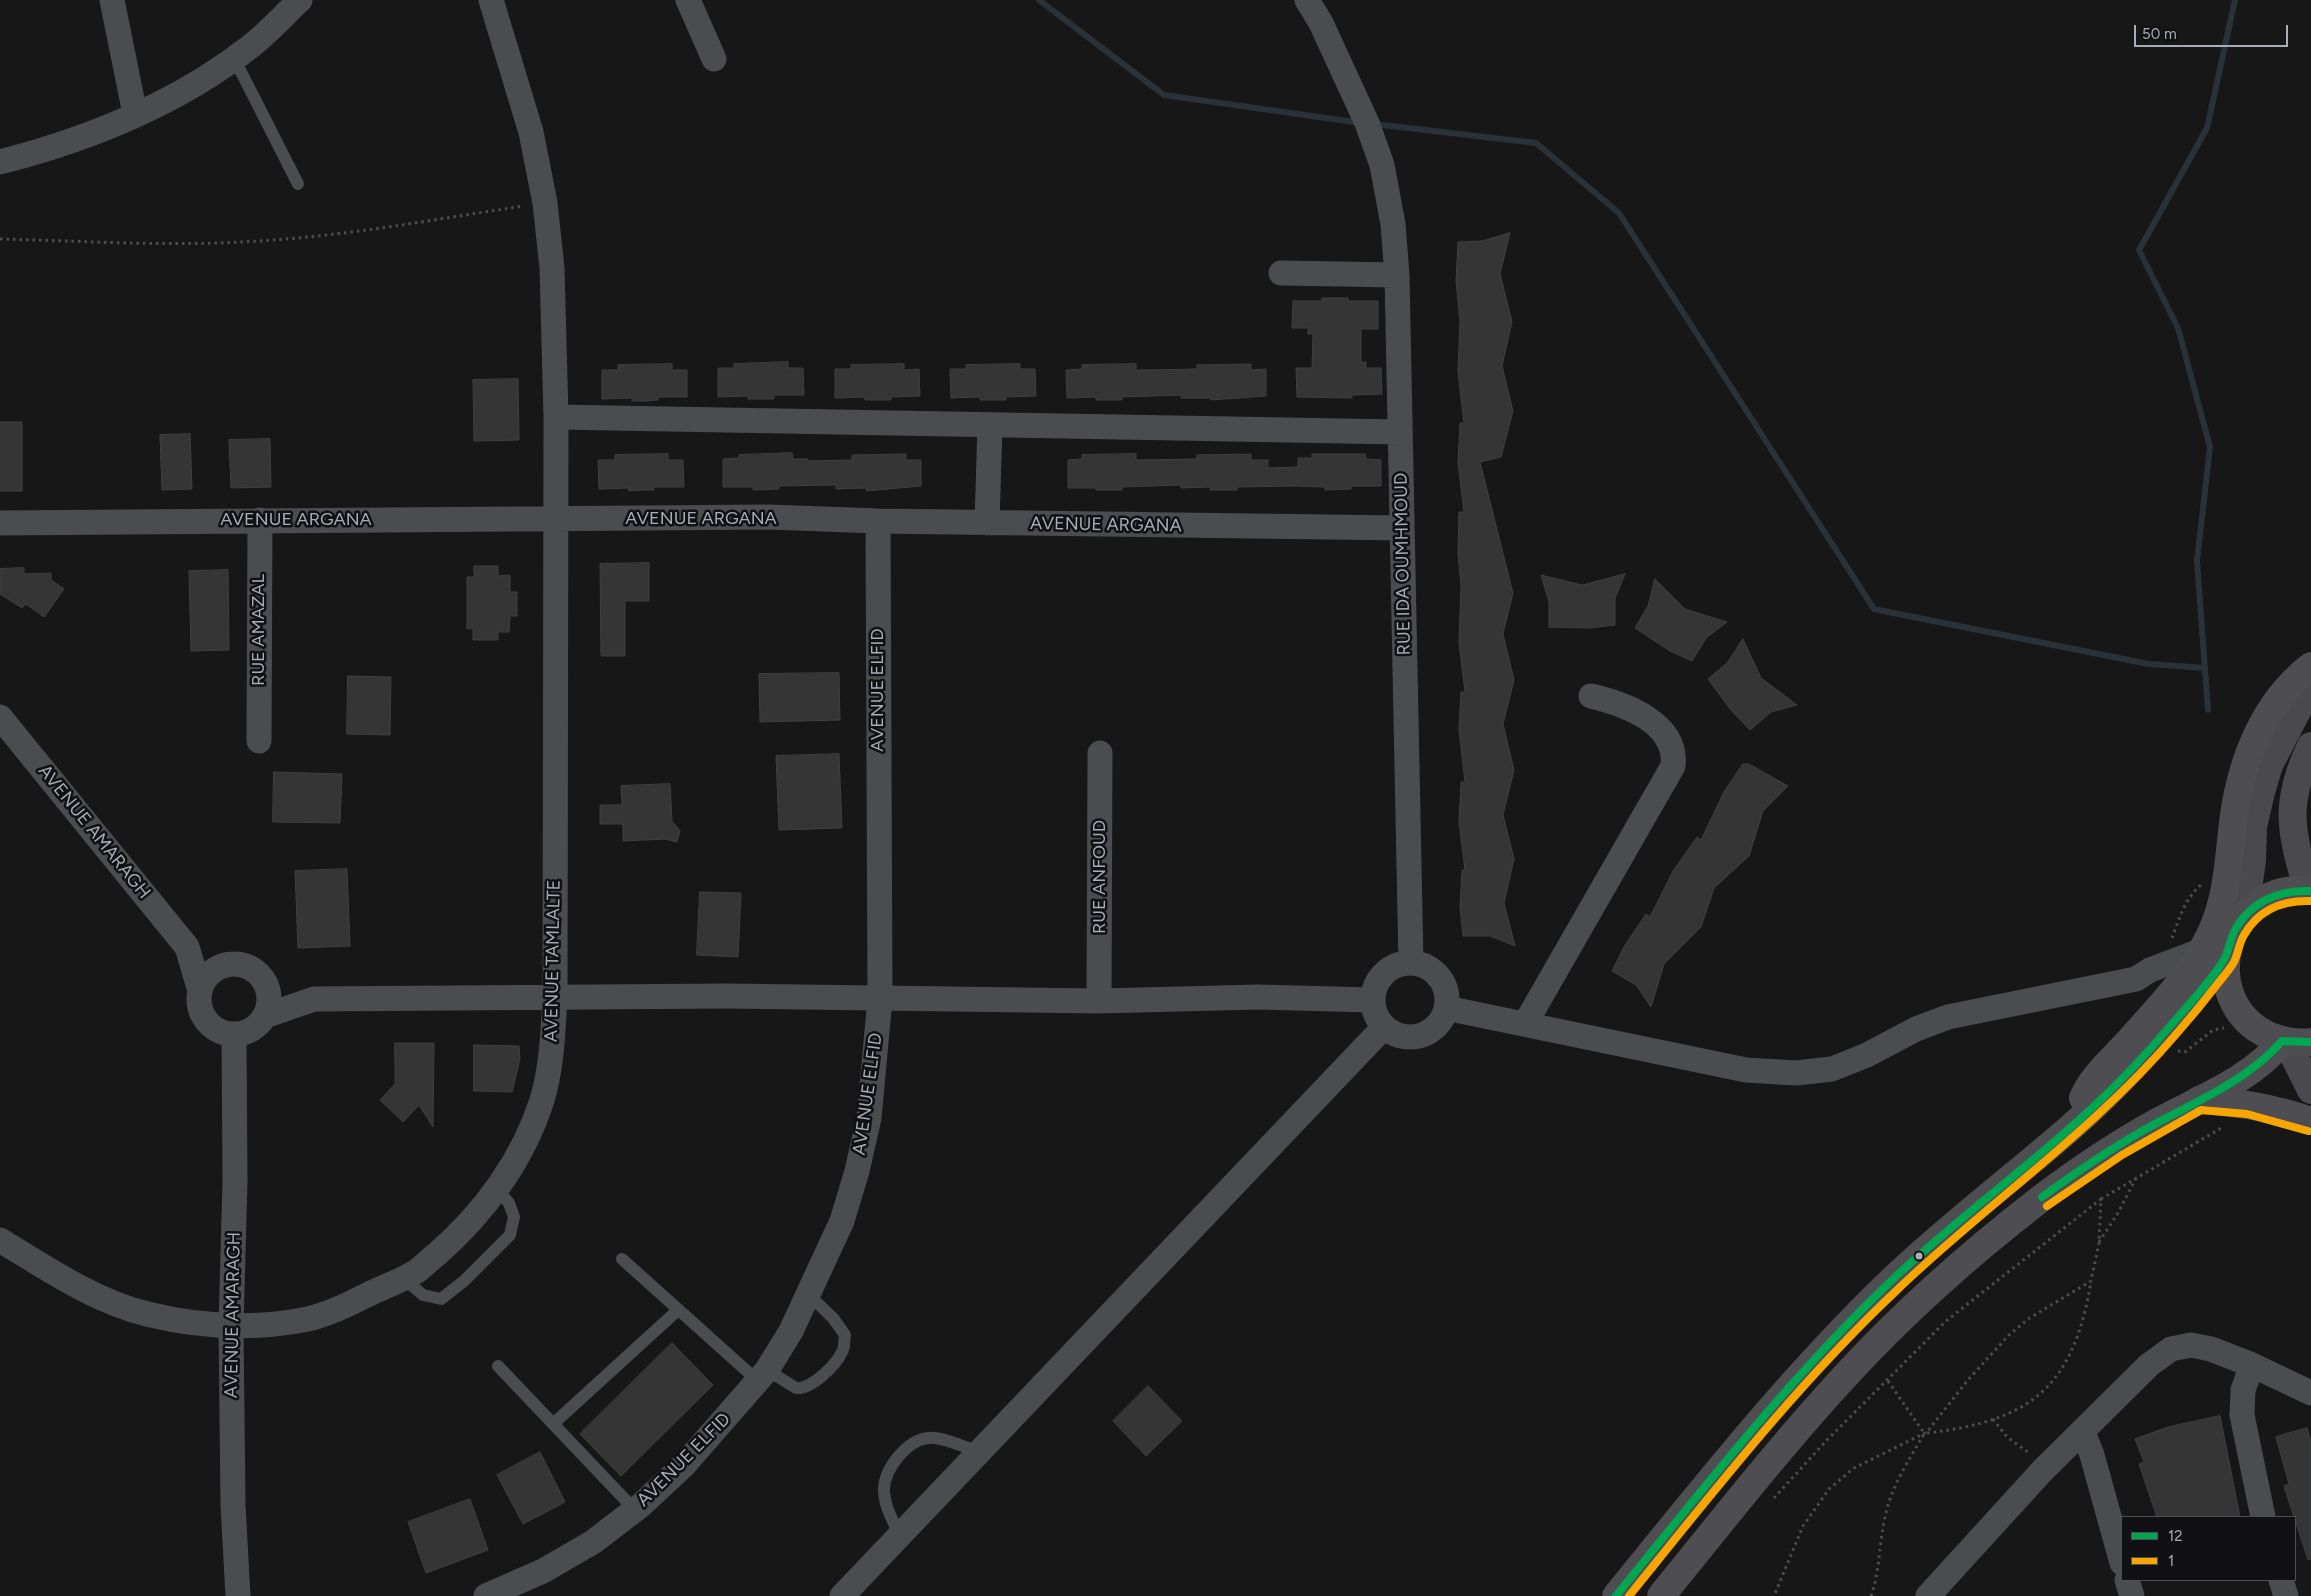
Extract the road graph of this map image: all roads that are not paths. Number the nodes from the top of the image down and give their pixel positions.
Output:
1 (112, 0) edge
2 (300, 0) edge
3 (491, 0) edge
4 (688, 0) edge
5 (1307, 0) edge
6 (234, 58) junction
7 (714, 59) dead end
8 (135, 114) junction
9 (0, 162) edge
10 (298, 184) dead end
11 (1281, 273) dead end
12 (1397, 275) junction
13 (556, 417) junction
14 (990, 425) junction
15 (1400, 432) junction
16 (260, 520) junction
17 (556, 520) junction
18 (878, 521) junction
19 (0, 523) edge
20 (987, 523) junction
21 (1402, 528) junction
22 (2311, 666) edge
23 (2311, 684) edge
24 (1591, 696) dead end
25 (0, 717) edge
26 (259, 741) dead end
27 (2311, 746) edge
28 (1100, 753) dead end
29 (2310, 891) edge
30 (2244, 915) junction
31 (187, 947) junction
32 (2214, 954) junction
33 (1411, 963) junction
34 (228, 964) junction
35 (2136, 979) junction
36 (265, 982) junction
37 (200, 991) junction
38 (556, 997) junction
39 (314, 999) junction
40 (880, 1000) junction
41 (1372, 1000) junction
42 (1100, 1001) junction
43 (2164, 1002) junction
44 (1446, 1008) junction
45 (266, 1016) junction
46 (1525, 1024) junction
47 (1384, 1027) junction
48 (234, 1035) junction
49 (2293, 1041) edge
50 (2311, 1090) edge
51 (2199, 1100) junction
52 (2311, 1121) edge
53 (2071, 1127) junction
54 (496, 1188) junction
55 (0, 1240) edge
56 (622, 1259) dead end
57 (403, 1278) junction
58 (809, 1295) junction
59 (678, 1310) junction
60 (231, 1326) junction
61 (2252, 1365) junction
62 (498, 1366) dead end
63 (762, 1375) junction
64 (2311, 1393) edge
65 (553, 1424) junction
66 (2083, 1432) junction
67 (980, 1452) junction
68 (635, 1510) junction
69 (2263, 1516) edge
70 (900, 1537) junction
71 (2121, 1560) edge
72 (2127, 1581) edge
73 (2280, 1581) edge
74 (238, 1596) edge
75 (486, 1596) edge
76 (842, 1596) edge
77 (1616, 1596) edge
78 (1661, 1596) edge
79 (1928, 1596) edge
80 (2132, 1596) edge
81 (2286, 1596) edge

1 - 8 street
2 - 6 street
3 - 13 street, AVENUE TAMLALTE
4 - 7 street
5 - 12 street, RUE IDA OUMHMOUD
6 - 8 street
6 - 10 lane
8 - 9 street
11 - 12 street
12 - 15 street, RUE IDA OUMHMOUD
13 - 14 street
13 - 17 street, AVENUE TAMLALTE
14 - 15 street
14 - 20 street
15 - 21 street, RUE IDA OUMHMOUD
16 - 17 street, AVENUE ARGANA
16 - 19 street, AVENUE ARGANA
16 - 26 street, RUE AMAZAL
17 - 18 street, AVENUE ARGANA
17 - 38 street, AVENUE TAMLALTE
18 - 20 street, AVENUE ARGANA
18 - 40 street, AVENUE ELFID
20 - 21 street, AVENUE ARGANA
21 - 33 street, RUE IDA OUMHMOUD
22 - 32 highway
23 - 30 main road
24 - 46 street
25 - 31 street, AVENUE AMARAGH
27 - 29 main road
28 - 42 street, RUE ANFOUD
29 - 30 highway
30 - 32 highway
31 - 34 street, AVENUE AMARAGH
31 - 37 street, AVENUE AMARAGH
32 - 35 street
32 - 43 highway
32 - 49 highway
32 - 53 highway
33 - 41 street
33 - 44 street
34 - 36 street
34 - 37 street
35 - 43 street
35 - 46 street
36 - 39 street
36 - 45 street
37 - 48 street
38 - 39 street
38 - 40 street
38 - 54 street, AVENUE TAMLALTE
39 - 45 street
40 - 42 street
40 - 58 street, AVENUE ELFID
41 - 42 street
41 - 47 street
43 - 53 highway
44 - 46 street
44 - 47 street
45 - 48 street
47 - 67 street
48 - 60 street, AVENUE AMARAGH
49 - 50 main road
49 - 51 highway
51 - 52 highway
51 - 78 highway
53 - 77 highway
54 - 57 street, AVENUE TAMLALTE
54 - 57 lane
55 - 60 street, AVENUE TAMLALTE
56 - 59 lane
57 - 60 street, AVENUE TAMLALTE
58 - 63 street, AVENUE ELFID
58 - 63 lane
59 - 63 lane
59 - 65 lane
60 - 74 street, AVENUE AMARAGH
61 - 64 street
61 - 66 street
61 - 69 street
62 - 65 lane
63 - 68 street, AVENUE ELFID
65 - 68 lane
66 - 71 street
66 - 79 street
67 - 70 street
67 - 70 lane
68 - 75 street, AVENUE ELFID
70 - 76 street
72 - 80 street
73 - 81 street

